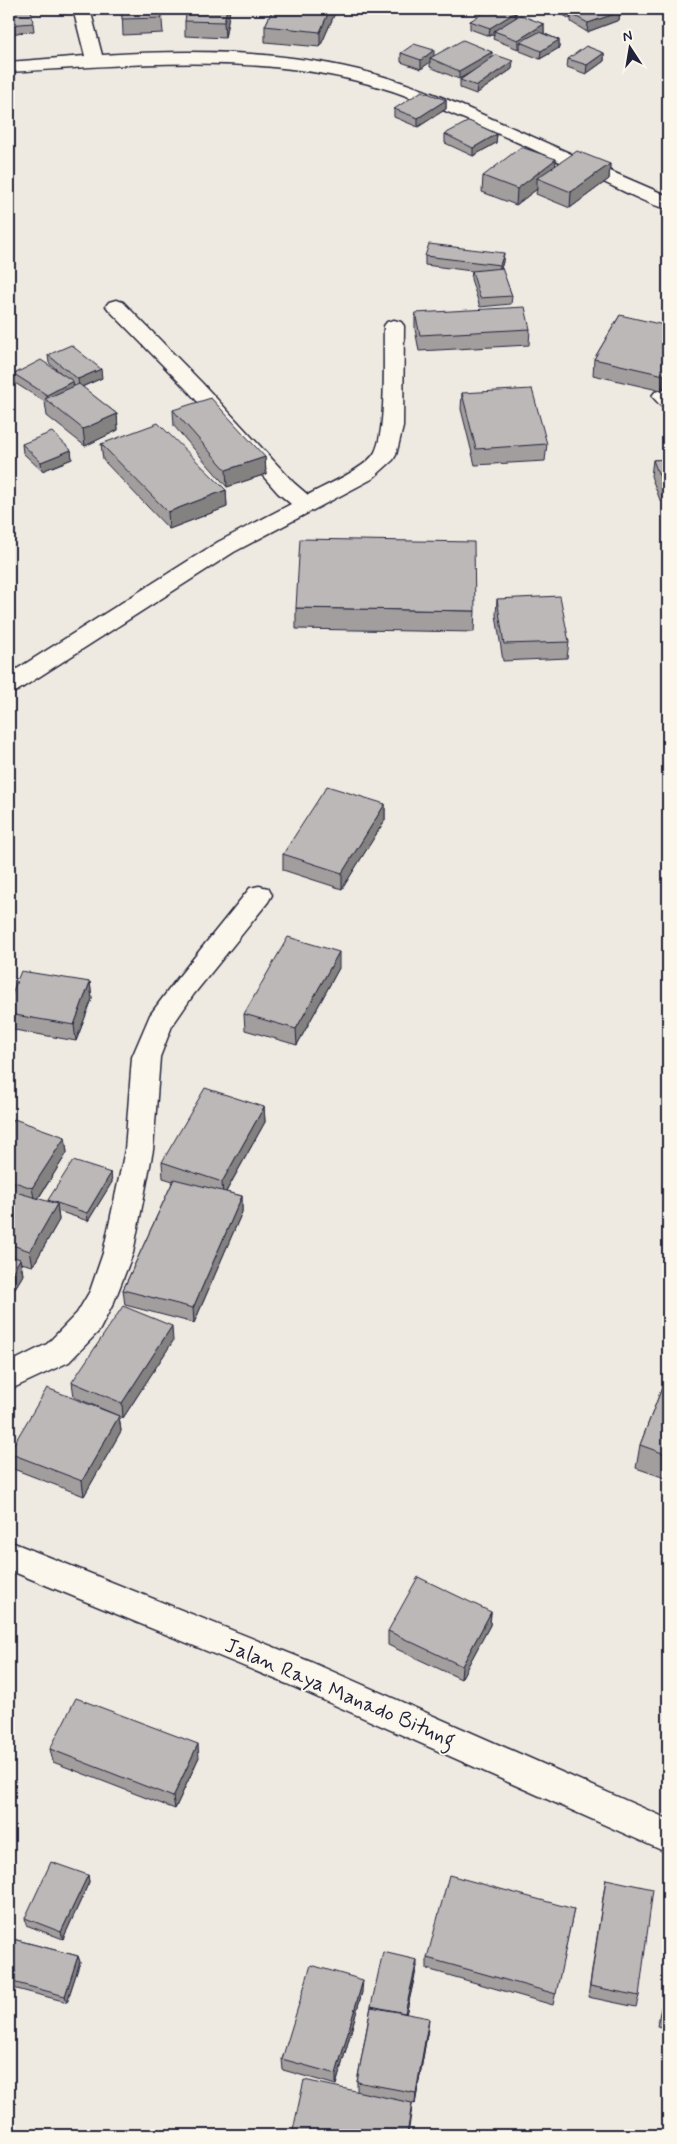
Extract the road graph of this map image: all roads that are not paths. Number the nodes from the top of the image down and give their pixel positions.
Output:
1 (81, 9) edge
2 (95, 60) junction
3 (9, 67) edge
4 (668, 202) edge
5 (116, 306) dead end
6 (394, 326) dead end
7 (305, 504) junction
8 (9, 685) edge
9 (259, 895) dead end
10 (9, 1378) edge
11 (9, 1555) edge
12 (668, 1836) edge

1 - 2 main road
2 - 3 main road
2 - 4 main road
5 - 7 main road
6 - 7 main road
7 - 8 main road
9 - 10 main road
11 - 12 main road, Jalan Raya Manado Bitung

